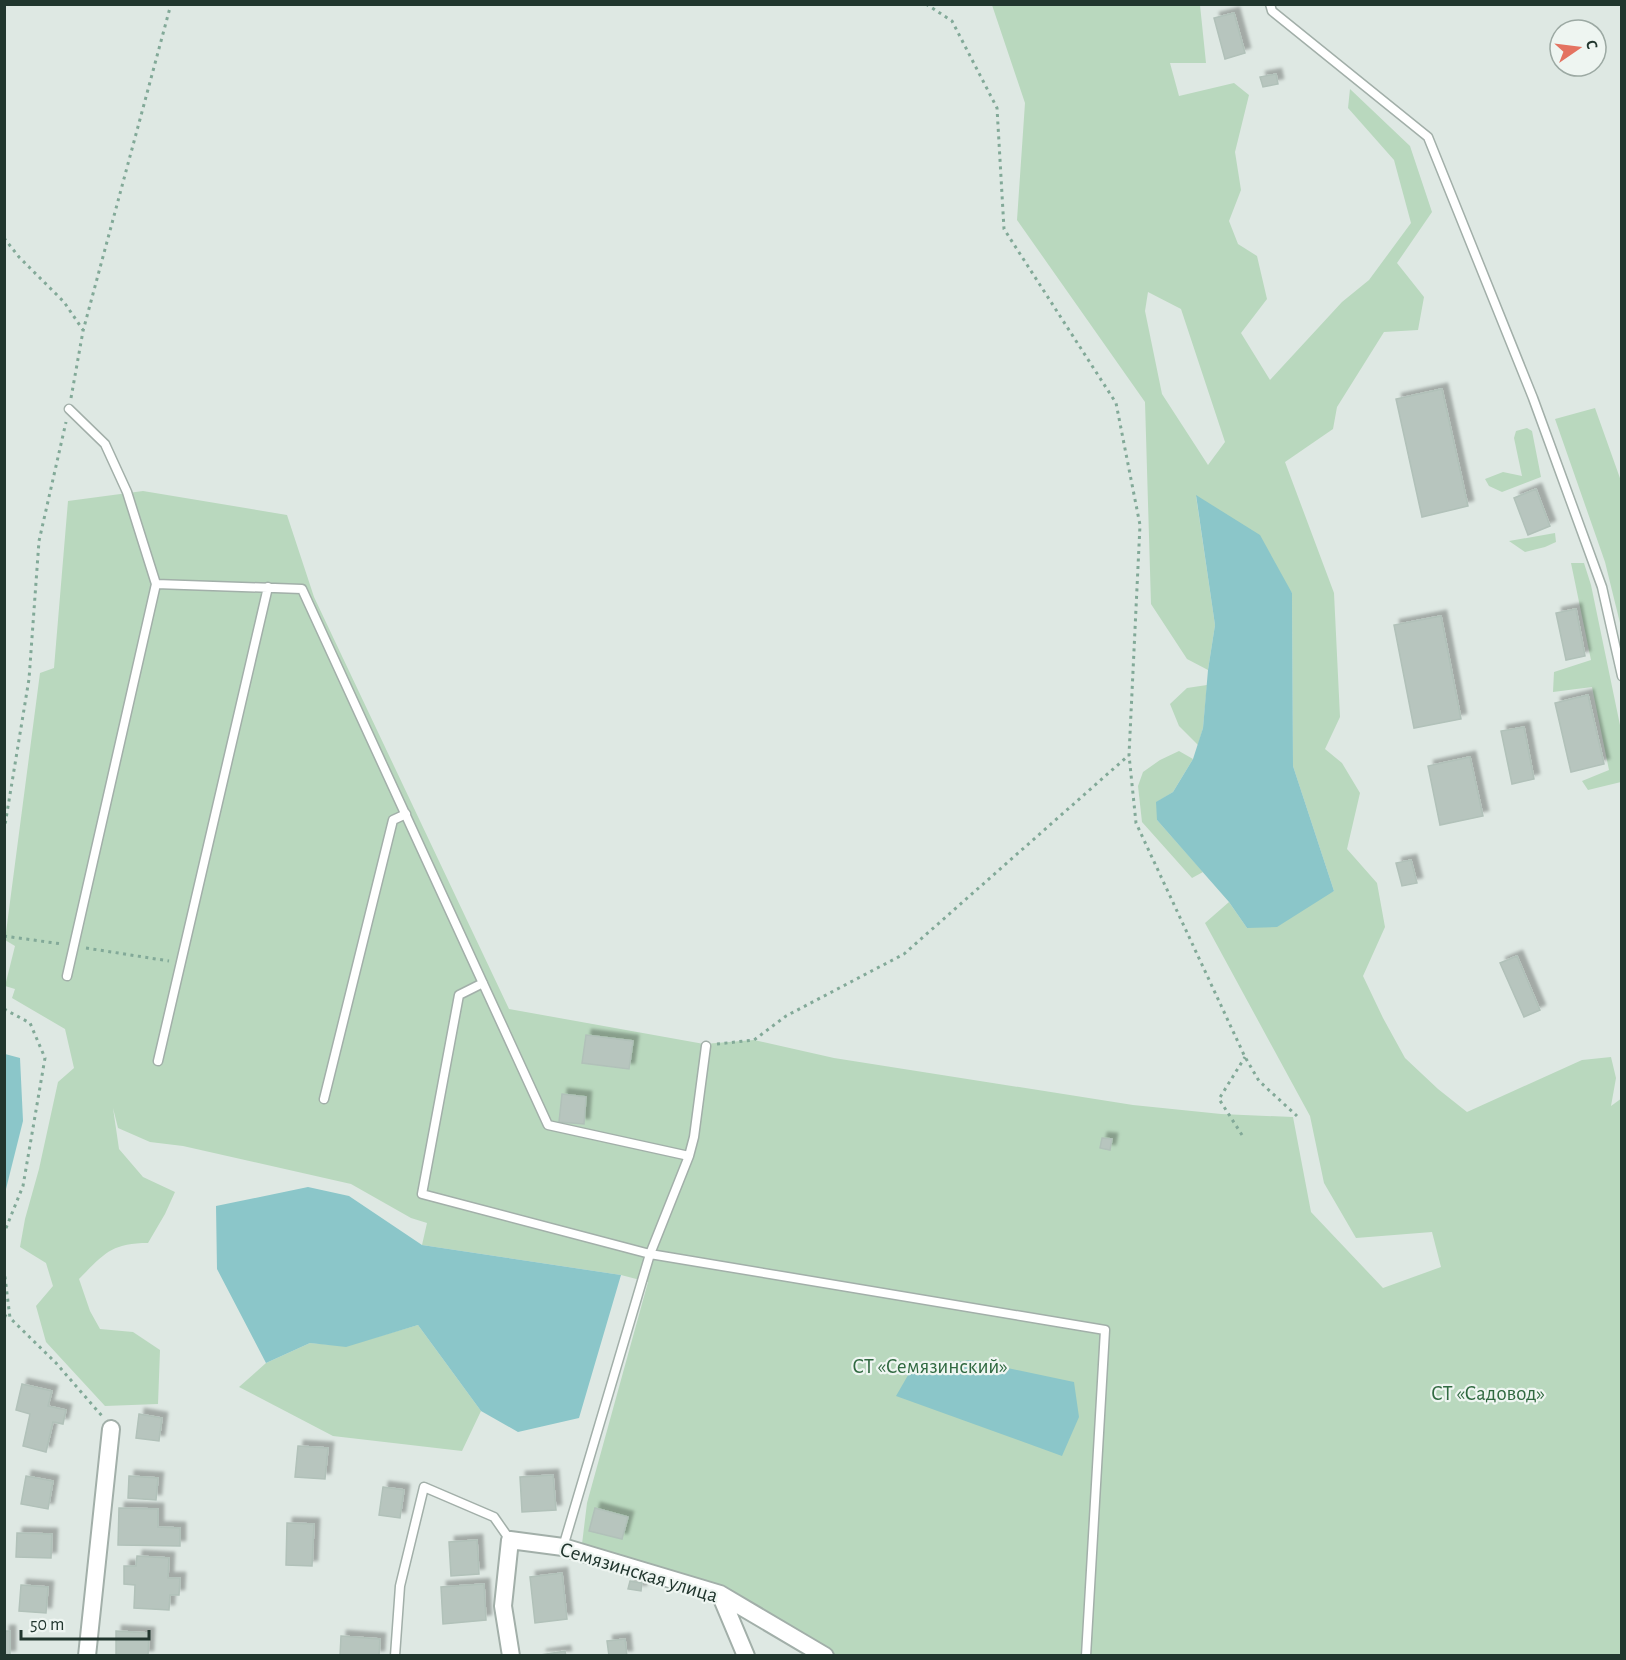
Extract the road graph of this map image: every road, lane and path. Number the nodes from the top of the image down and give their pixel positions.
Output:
1 (926, 4) edge
2 (1270, 4) edge
3 (4, 238) edge
4 (83, 331) dead end
5 (69, 409) dead end
6 (156, 584) junction
7 (268, 587) junction
8 (1622, 676) edge
9 (1129, 755) junction
10 (406, 814) junction
11 (4, 936) edge
12 (74, 946) junction
13 (181, 963) junction
14 (67, 976) dead end
15 (483, 983) junction
16 (4, 1010) edge
17 (706, 1046) joint
18 (1245, 1057) junction
19 (158, 1061) dead end
20 (324, 1099) dead end
21 (1297, 1116) dead end
22 (1242, 1135) dead end
23 (689, 1155) junction
24 (4, 1233) edge
25 (650, 1254) junction
26 (4, 1269) edge
27 (4, 1315) edge
28 (10, 1318) junction
29 (111, 1429) joint
30 (510, 1539) junction
31 (563, 1547) junction
32 (720, 1594) junction
33 (87, 1656) edge
34 (395, 1656) edge
35 (511, 1656) edge
36 (746, 1656) edge
37 (825, 1656) edge
38 (1086, 1656) edge

1 - 9 path
2 - 8 lane
3 - 4 path
5 - 6 lane
6 - 7 lane
6 - 12 lane
7 - 10 lane
7 - 13 lane
9 - 17 path
9 - 18 path
10 - 15 lane
10 - 20 lane
11 - 12 path
12 - 13 path
12 - 14 lane
13 - 19 lane
15 - 23 lane
15 - 25 lane
16 - 24 path
17 - 23 lane
18 - 21 path
18 - 22 path
23 - 25 lane
25 - 31 lane
25 - 38 lane
26 - 28 path
27 - 28 path
28 - 29 path
29 - 33 street
30 - 31 street, Семязинская улица
30 - 34 lane
30 - 35 street
31 - 32 street, Семязинская улица
32 - 36 street
32 - 37 street, Семязинская улица

